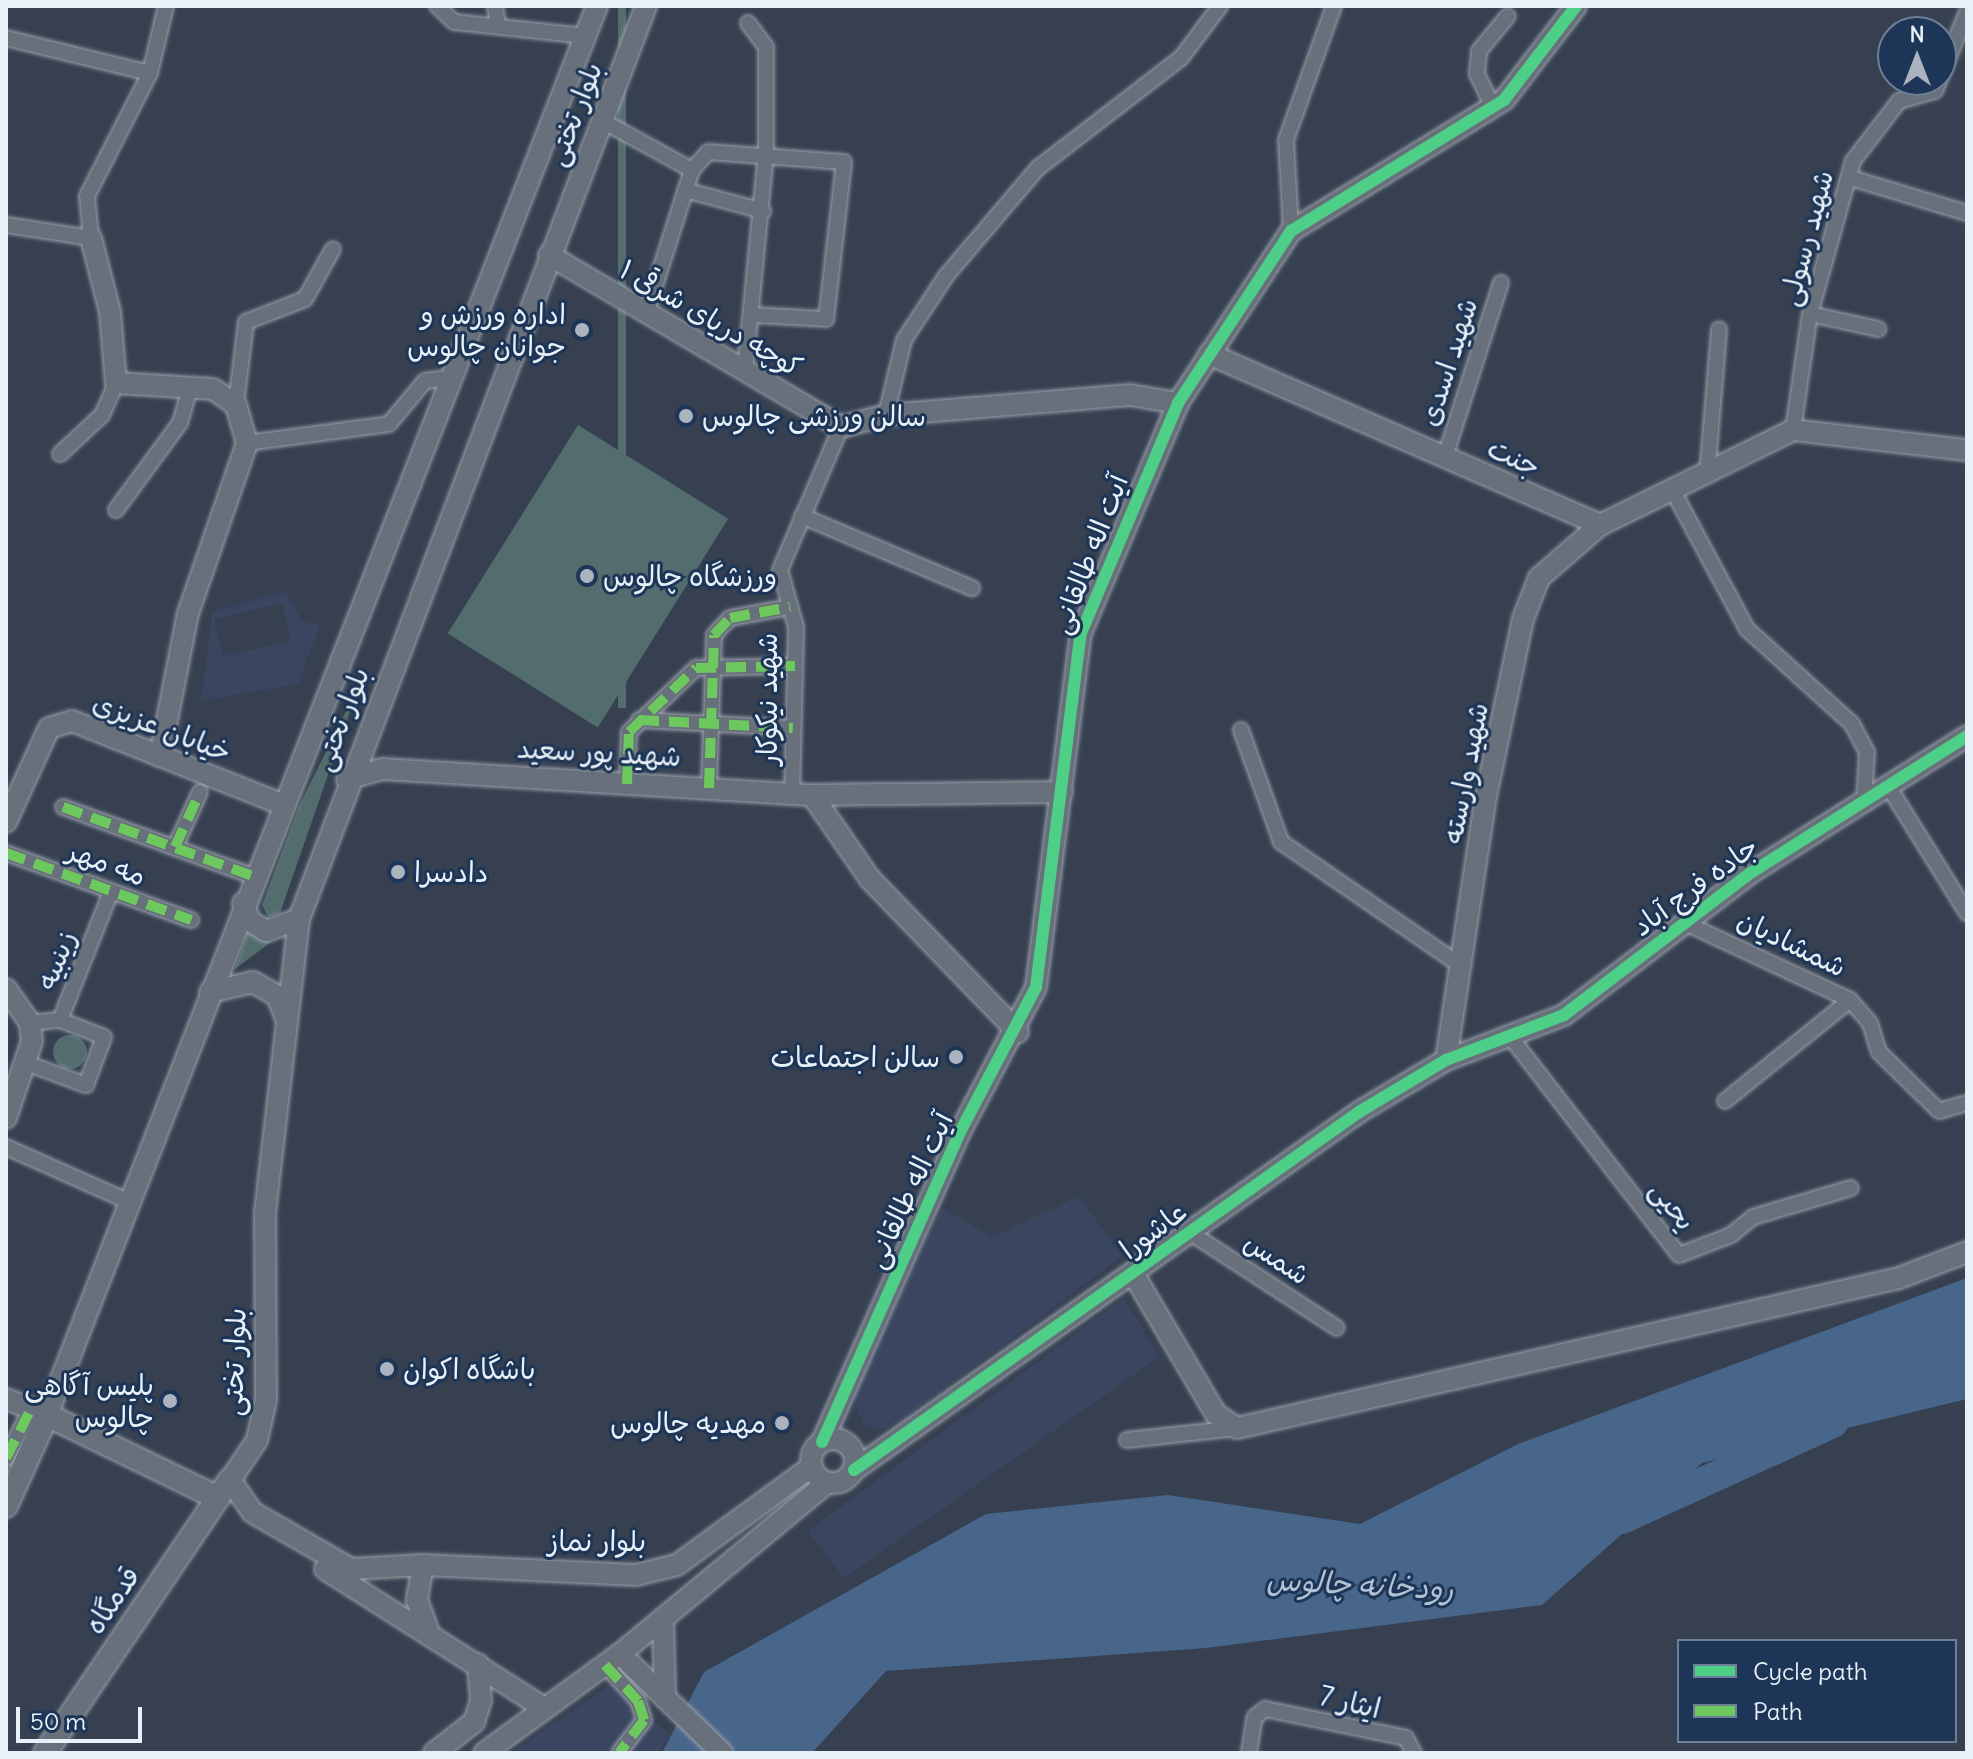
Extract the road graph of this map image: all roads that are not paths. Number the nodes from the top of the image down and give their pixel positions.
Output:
1 (166, 6) edge
2 (437, 6) edge
3 (495, 6) edge
4 (597, 6) edge
5 (646, 6) edge
6 (1220, 6) edge
7 (1334, 6) edge
8 (1576, 6) edge
9 (1967, 12) edge
10 (1508, 16) dead end
11 (748, 23) dead end
12 (498, 26) junction
13 (585, 36) junction
14 (6, 38) edge
15 (150, 73) junction
16 (1493, 107) junction
17 (601, 120) junction
18 (766, 154) junction
19 (692, 170) junction
20 (1851, 178) junction
21 (685, 190) junction
22 (763, 211) junction
23 (1967, 213) edge
24 (6, 225) edge
25 (1291, 231) junction
26 (91, 238) junction
27 (333, 249) dead end
28 (549, 255) junction
29 (1501, 283) dead end
30 (646, 314) junction
31 (1810, 314) junction
32 (751, 315) junction
33 (1719, 329) dead end
34 (1878, 329) dead end
35 (1209, 354) junction
36 (745, 371) junction
37 (453, 377) junction
38 (116, 383) junction
39 (190, 387) junction
40 (1178, 403) junction
41 (236, 405) junction
42 (886, 415) junction
43 (841, 427) junction
44 (1793, 430) junction
45 (247, 443) junction
46 (1967, 450) edge
47 (60, 454) dead end
48 (1445, 457) junction
49 (1707, 476) junction
50 (1673, 491) junction
51 (116, 510) dead end
52 (802, 516) junction
53 (1600, 525) junction
54 (972, 588) dead end
55 (790, 607) junction
56 (713, 663) junction
57 (795, 666) junction
58 (639, 720) junction
59 (711, 724) junction
60 (793, 728) junction
61 (1241, 730) dead end
62 (1967, 736) edge
63 (362, 739) junction
64 (160, 756) junction
65 (383, 769) junction
66 (347, 779) junction
67 (627, 784) junction
68 (1888, 786) junction
69 (709, 788) junction
70 (200, 792) dead end
71 (1062, 792) junction
72 (802, 794) junction
73 (10, 797) edge
74 (1864, 801) junction
75 (282, 804) junction
76 (63, 807) dead end
77 (6, 822) edge
78 (175, 847) junction
79 (6, 853) edge
80 (253, 876) junction
81 (111, 892) junction
82 (243, 903) junction
83 (1967, 913) edge
84 (299, 919) junction
85 (191, 920) dead end
86 (1683, 922) junction
87 (1463, 967) junction
88 (6, 989) edge
89 (210, 992) junction
90 (1850, 1000) junction
91 (60, 1020) junction
92 (30, 1023) junction
93 (287, 1023) junction
94 (1018, 1032) junction
95 (1512, 1039) junction
96 (1446, 1060) junction
97 (29, 1064) junction
98 (1725, 1101) dead end
99 (1967, 1103) edge
100 (6, 1118) edge
101 (6, 1147) edge
102 (1851, 1188) dead end
103 (132, 1203) junction
104 (1189, 1232) junction
105 (1967, 1252) edge
106 (1134, 1275) junction
107 (1337, 1328) dead end
108 (6, 1399) edge
109 (841, 1400) junction
110 (39, 1412) junction
111 (1237, 1428) junction
112 (1127, 1440) dead end
113 (822, 1442) junction
114 (892, 1442) junction
115 (847, 1444) junction
116 (6, 1458) edge
117 (811, 1467) junction
118 (854, 1470) junction
119 (827, 1483) junction
120 (224, 1489) junction
121 (10, 1492) edge
122 (423, 1565) junction
123 (663, 1620) junction
124 (430, 1633) junction
125 (613, 1659) junction
126 (478, 1664) junction
127 (665, 1698) junction
128 (544, 1708) junction
129 (45, 1753) edge
130 (434, 1753) edge
131 (484, 1753) edge
132 (619, 1753) edge
133 (722, 1753) edge
134 (1249, 1753) edge
135 (1414, 1753) edge

1 - 15 street
2 - 12 street
3 - 12 street
4 - 13 street, بلوار تختی
5 - 17 street, بلوار تختی
6 - 42 street
7 - 25 street
8 - 16 street, آیت اله طالقانی
9 - 20 street, شهید رسولی
10 - 16 street
11 - 18 street
12 - 13 street
13 - 37 street, بلوار تختی
14 - 15 street
15 - 26 street
16 - 25 street, آیت اله طالقانی
17 - 19 street
17 - 28 street, بلوار تختی
18 - 19 street
18 - 22 street
18 - 32 street
19 - 21 street
20 - 23 street
20 - 31 street, شهید رسولی
21 - 22 street
21 - 30 street
22 - 32 street
24 - 26 street
25 - 35 street, آیت اله طالقانی
26 - 38 street
27 - 41 street
28 - 30 street, کوچه دریای شرقی ۱
28 - 63 street, بلوار تختی
29 - 48 street, شهید اسدی
30 - 36 street, کوچه دریای شرقی ۱
31 - 34 street
31 - 44 street, شهید رسولی
32 - 36 street
33 - 49 street
35 - 40 street, آیت اله طالقانی
35 - 48 street, جنت
36 - 43 street, کوچه دریای شرقی ۱
37 - 45 street
37 - 75 street, بلوار تختی
38 - 39 street
38 - 47 street
39 - 41 street
39 - 51 street
40 - 42 street
40 - 71 street, آیت اله طالقانی
41 - 45 street
42 - 43 street
43 - 52 street, شهید نیکوکار
44 - 46 street
44 - 49 street
45 - 64 street
48 - 53 street, جنت
49 - 50 street
50 - 53 street
50 - 74 street
52 - 54 street
52 - 55 street, شهید نیکوکار
53 - 87 street, شهید وارسته
55 - 56 street
55 - 57 street, شهید نیکوکار
56 - 57 street
56 - 58 street
56 - 59 street
57 - 60 street, شهید نیکوکار
58 - 59 street
58 - 67 street
59 - 60 street
59 - 69 street
60 - 72 street, شهید نیکوکار
61 - 87 street
62 - 68 street, جاده فرج آباد
63 - 65 street
63 - 66 street, بلوار تختی
64 - 73 street, خیابان عزیزی
64 - 75 street, خیابان عزیزی
65 - 66 street, شهید پور سعید
65 - 67 street, شهید پور سعید
66 - 84 street, بلوار تختی
67 - 69 street, شهید پور سعید
68 - 74 street, جاده فرج آباد
68 - 83 street
69 - 72 street, شهید پور سعید
70 - 78 street
71 - 72 street, شهید پور سعید
71 - 94 street, آیت اله طالقانی
72 - 94 street
73 - 77 street, خیابان عزیزی
74 - 86 street, جاده فرج آباد
75 - 80 street, بلوار تختی
76 - 78 street
78 - 80 street
79 - 81 street, مه مهر
80 - 82 street, بلوار تختی
81 - 85 street, مه مهر
81 - 91 street, زینبیه
82 - 84 street
82 - 89 street, بلوار تختی
84 - 93 street, بلوار تختی
86 - 90 street, شمشادیان
86 - 95 street, جاده فرج آباد
87 - 96 street, شهید وارسته
88 - 92 street
89 - 93 street
89 - 103 street, بلوار تختی
90 - 98 street
90 - 99 street, شمشادیان
91 - 92 street, زینبیه
91 - 97 street
92 - 97 street
93 - 120 street, بلوار تختی
94 - 109 street, آیت اله طالقانی
95 - 96 street, جاده فرج آباد
95 - 102 street, یحیی
96 - 104 street, عاشورا
97 - 100 street
101 - 103 street
103 - 110 street, بلوار تختی
104 - 106 street, عاشورا
104 - 107 street, شمس
105 - 111 street
106 - 111 street
106 - 114 street, عاشورا
108 - 110 street
109 - 113 street, آیت اله طالقانی
109 - 115 street
110 - 116 street
110 - 120 main road
110 - 121 main road
111 - 112 street
113 - 115 street
113 - 117 street
114 - 115 street
114 - 118 street, عاشورا
115 - 118 street
117 - 119 street
117 - 122 street, بلوار نماز
118 - 119 street
119 - 123 street
120 - 122 street, بلوار نماز
120 - 124 street
120 - 129 main road, قدمگاه
122 - 124 street
123 - 125 street
123 - 127 street
124 - 126 street
125 - 127 street
125 - 128 street
125 - 132 street
126 - 128 street
126 - 130 street
127 - 133 street
128 - 131 street
134 - 135 street, ایثار 7

